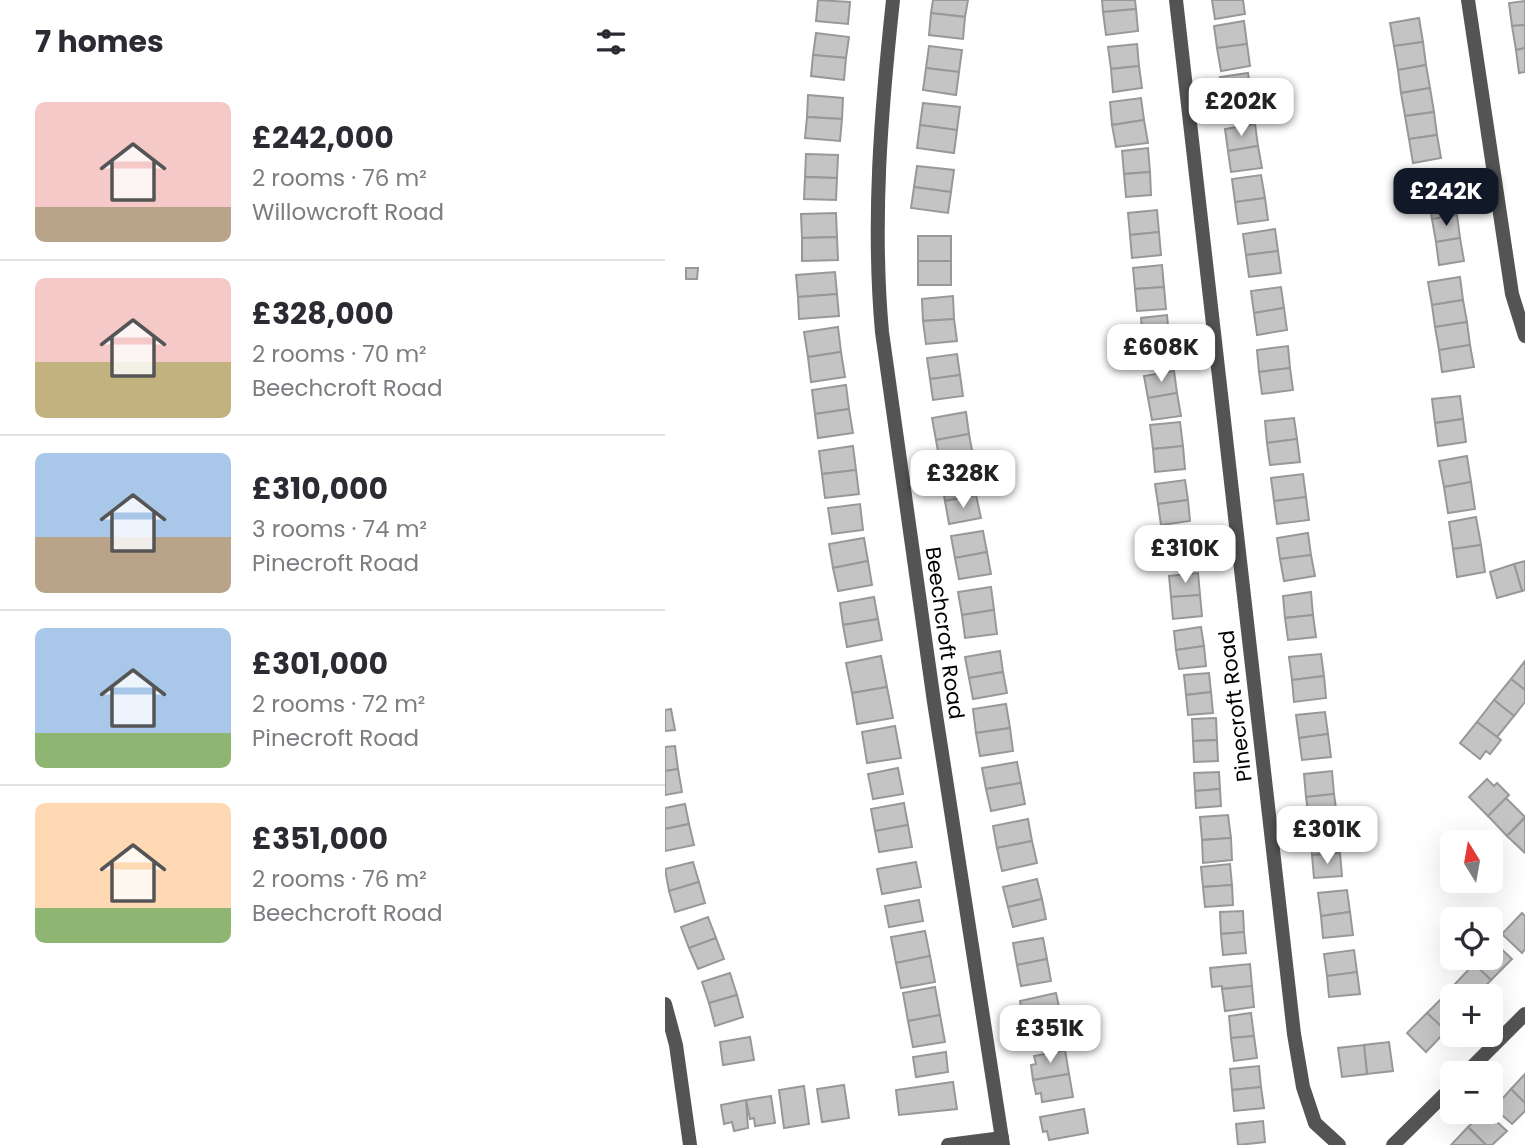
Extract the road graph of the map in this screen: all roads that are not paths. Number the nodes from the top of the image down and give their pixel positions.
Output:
1 (893, 0) edge
2 (1176, 0) edge
3 (1468, 0) edge
4 (1525, 336) edge
5 (665, 1004) edge
6 (1525, 1014) edge
7 (1477, 1061) edge
8 (1440, 1099) edge
9 (1002, 1142) edge
10 (690, 1145) edge
11 (949, 1145) edge
12 (1339, 1145) edge
13 (1392, 1145) edge

1 - 9 street, Beechcroft Road
2 - 12 street, Pinecroft Road
3 - 4 street
5 - 10 street
6 - 7 street
8 - 13 street
9 - 11 street

